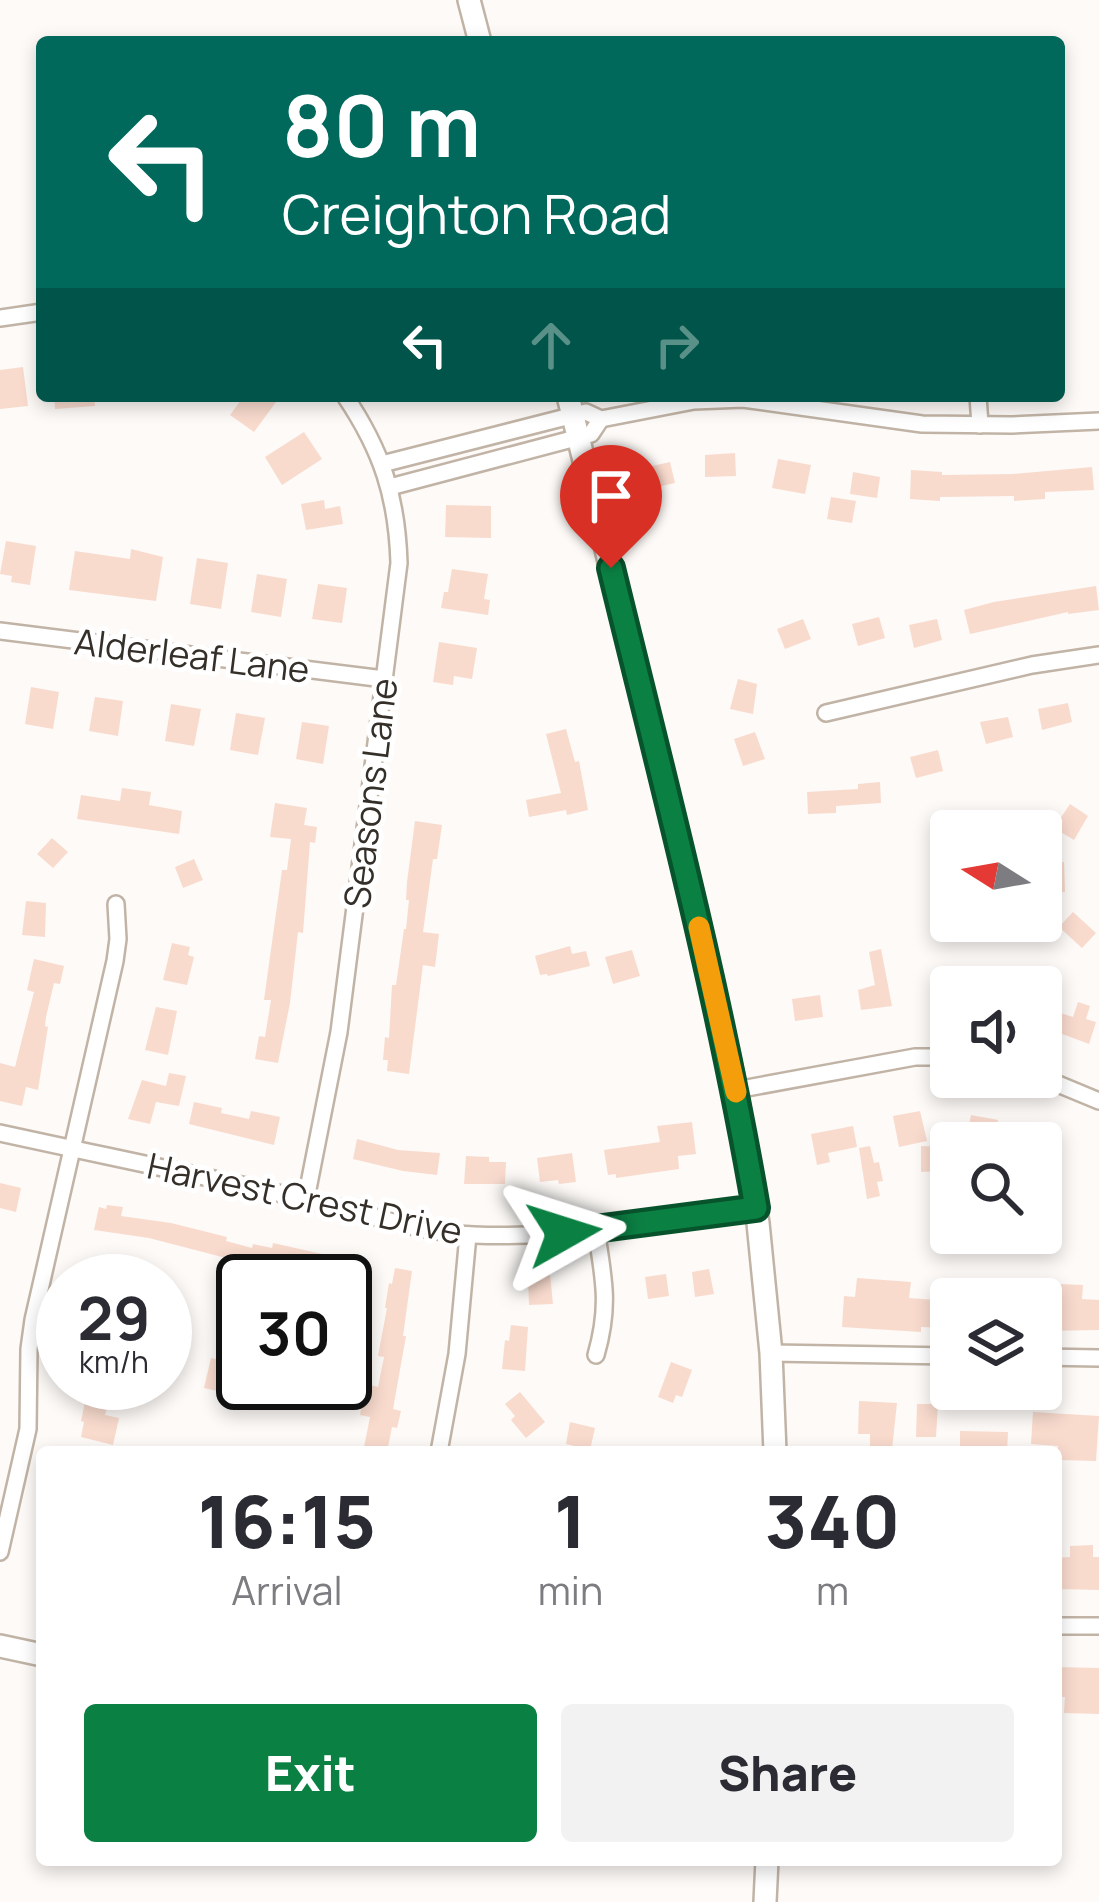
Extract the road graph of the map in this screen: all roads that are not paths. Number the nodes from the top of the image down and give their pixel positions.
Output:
1 (470, 0) edge
2 (479, 36) edge
3 (36, 313) edge
4 (0, 318) edge
5 (349, 402) edge
6 (689, 402) edge
7 (763, 402) edge
8 (978, 402) edge
9 (573, 416) edge
10 (1099, 421) edge
11 (980, 425) junction
12 (382, 464) junction
13 (390, 487) junction
14 (0, 631) edge
15 (1099, 655) edge
16 (385, 679) junction
17 (826, 713) dead end
18 (116, 904) dead end
19 (930, 1057) edge
20 (1062, 1086) edge
21 (736, 1090) junction
22 (1099, 1101) edge
23 (0, 1133) edge
24 (74, 1149) junction
25 (306, 1199) junction
26 (756, 1208) junction
27 (596, 1231) junction
28 (468, 1235) junction
29 (770, 1353) junction
30 (596, 1355) dead end
31 (930, 1355) edge
32 (1062, 1357) edge
33 (1099, 1358) edge
34 (440, 1446) edge
35 (775, 1446) edge
36 (0, 1552) edge
37 (1062, 1626) edge
38 (1099, 1626) edge
39 (0, 1646) edge
40 (36, 1654) edge
41 (766, 1866) edge
42 (765, 1902) edge

1 - 2 main road
3 - 4 street
5 - 12 street, Seasons Lane
6 - 9 street
7 - 11 street
8 - 11 street
9 - 12 street
9 - 13 street
9 - 21 main road
10 - 11 street
12 - 13 street, Seasons Lane
13 - 16 street, Seasons Lane
14 - 16 street, Alderleaf Lane
15 - 17 street
16 - 25 street, Seasons Lane
18 - 24 street
19 - 21 street
20 - 22 street
21 - 26 main road
23 - 24 street, Harvest Crest Drive
24 - 25 street, Harvest Crest Drive
24 - 36 street
25 - 28 street, Harvest Crest Drive
26 - 27 street, Harvest Crest Drive
26 - 29 main road
27 - 28 street, Harvest Crest Drive
27 - 30 street
28 - 34 street
29 - 31 street
29 - 35 main road
32 - 33 street
37 - 38 street
39 - 40 main road
41 - 42 main road

